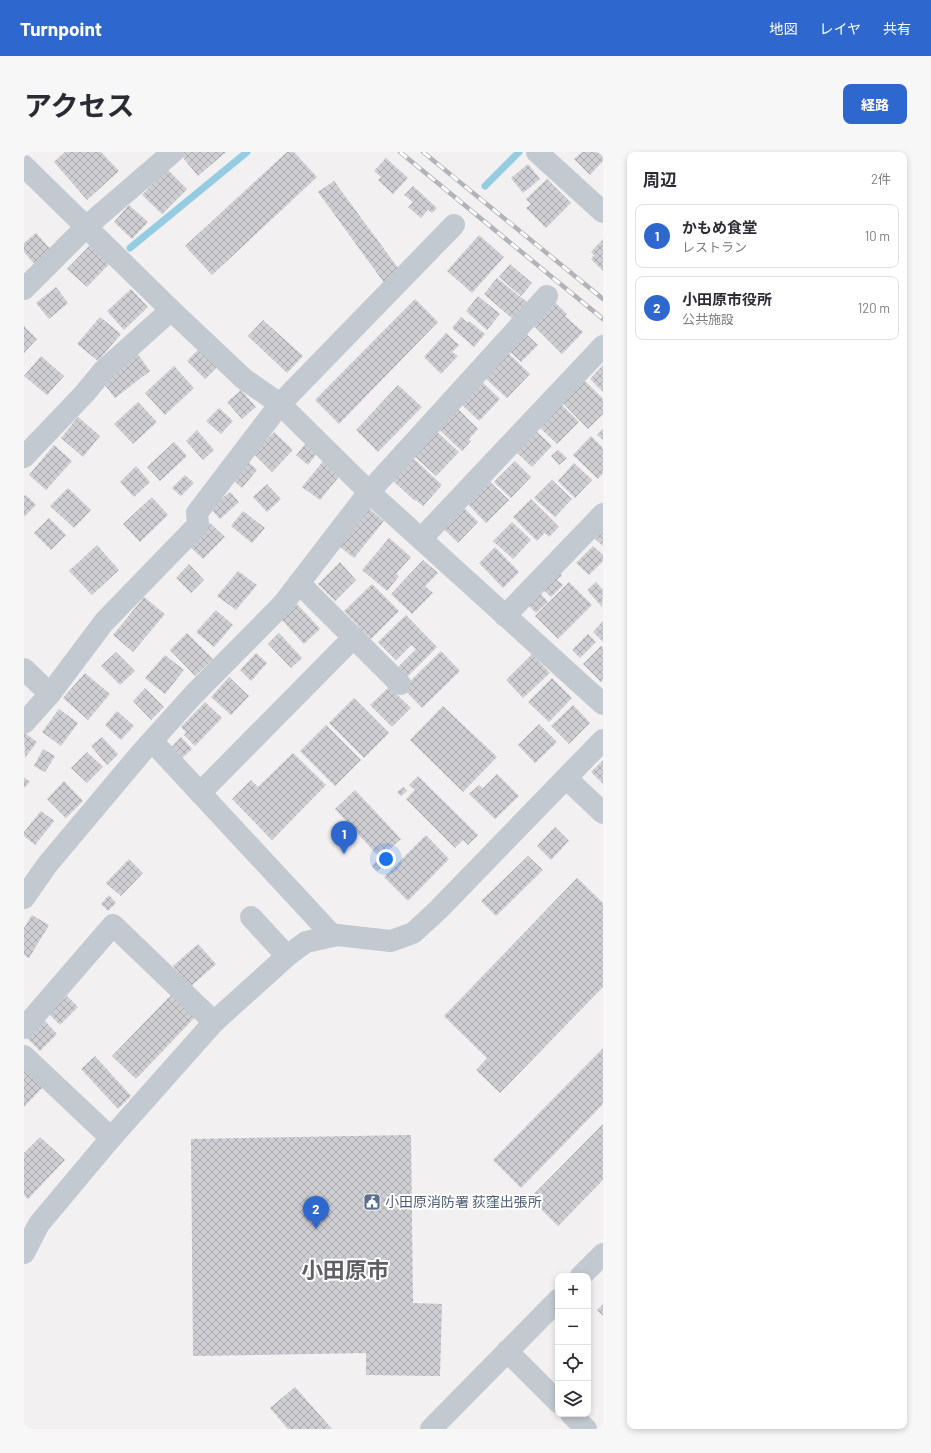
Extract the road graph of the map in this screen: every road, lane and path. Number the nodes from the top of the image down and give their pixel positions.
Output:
1 (173, 152) edge
2 (537, 152) edge
3 (24, 166) edge
4 (603, 212) edge
5 (454, 225) dead end
6 (87, 226) junction
7 (24, 289) edge
8 (547, 296) dead end
9 (170, 310) junction
10 (603, 346) edge
11 (280, 404) junction
12 (24, 457) edge
13 (369, 492) junction
14 (603, 514) edge
15 (421, 539) junction
16 (299, 583) junction
17 (505, 616) junction
18 (354, 637) junction
19 (24, 669) edge
20 (400, 684) dead end
21 (50, 694) junction
22 (603, 704) edge
23 (24, 723) edge
24 (603, 740) edge
25 (152, 741) junction
26 (566, 778) junction
27 (200, 793) junction
28 (603, 813) edge
29 (24, 898) edge
30 (251, 917) dead end
31 (333, 936) junction
32 (287, 956) junction
33 (214, 1022) junction
34 (24, 1028) edge
35 (24, 1056) edge
36 (111, 1138) junction
37 (32, 1220) edge
38 (24, 1253) edge
39 (603, 1254) edge
40 (584, 1273) edge
41 (555, 1303) edge
42 (507, 1351) junction
43 (555, 1399) edge
44 (574, 1417) edge
45 (431, 1429) edge
46 (586, 1429) edge

1 - 6 street
2 - 4 street
3 - 6 street
5 - 11 street
6 - 7 street
6 - 9 street
8 - 13 street
9 - 11 street
9 - 12 street
10 - 15 street
11 - 13 street
11 - 21 street
13 - 15 street
13 - 16 street
14 - 17 street
15 - 17 street
16 - 18 street
16 - 25 street
17 - 22 street
18 - 20 street
18 - 27 street
19 - 21 street
21 - 23 street
24 - 26 street
25 - 27 street
25 - 29 street
26 - 28 street
26 - 31 street
27 - 31 street
30 - 32 street
31 - 32 street
32 - 33 street
33 - 34 street
33 - 36 street
35 - 36 street
36 - 37 street
37 - 38 street
39 - 40 street
41 - 42 street
42 - 43 street
42 - 45 street
44 - 46 street

